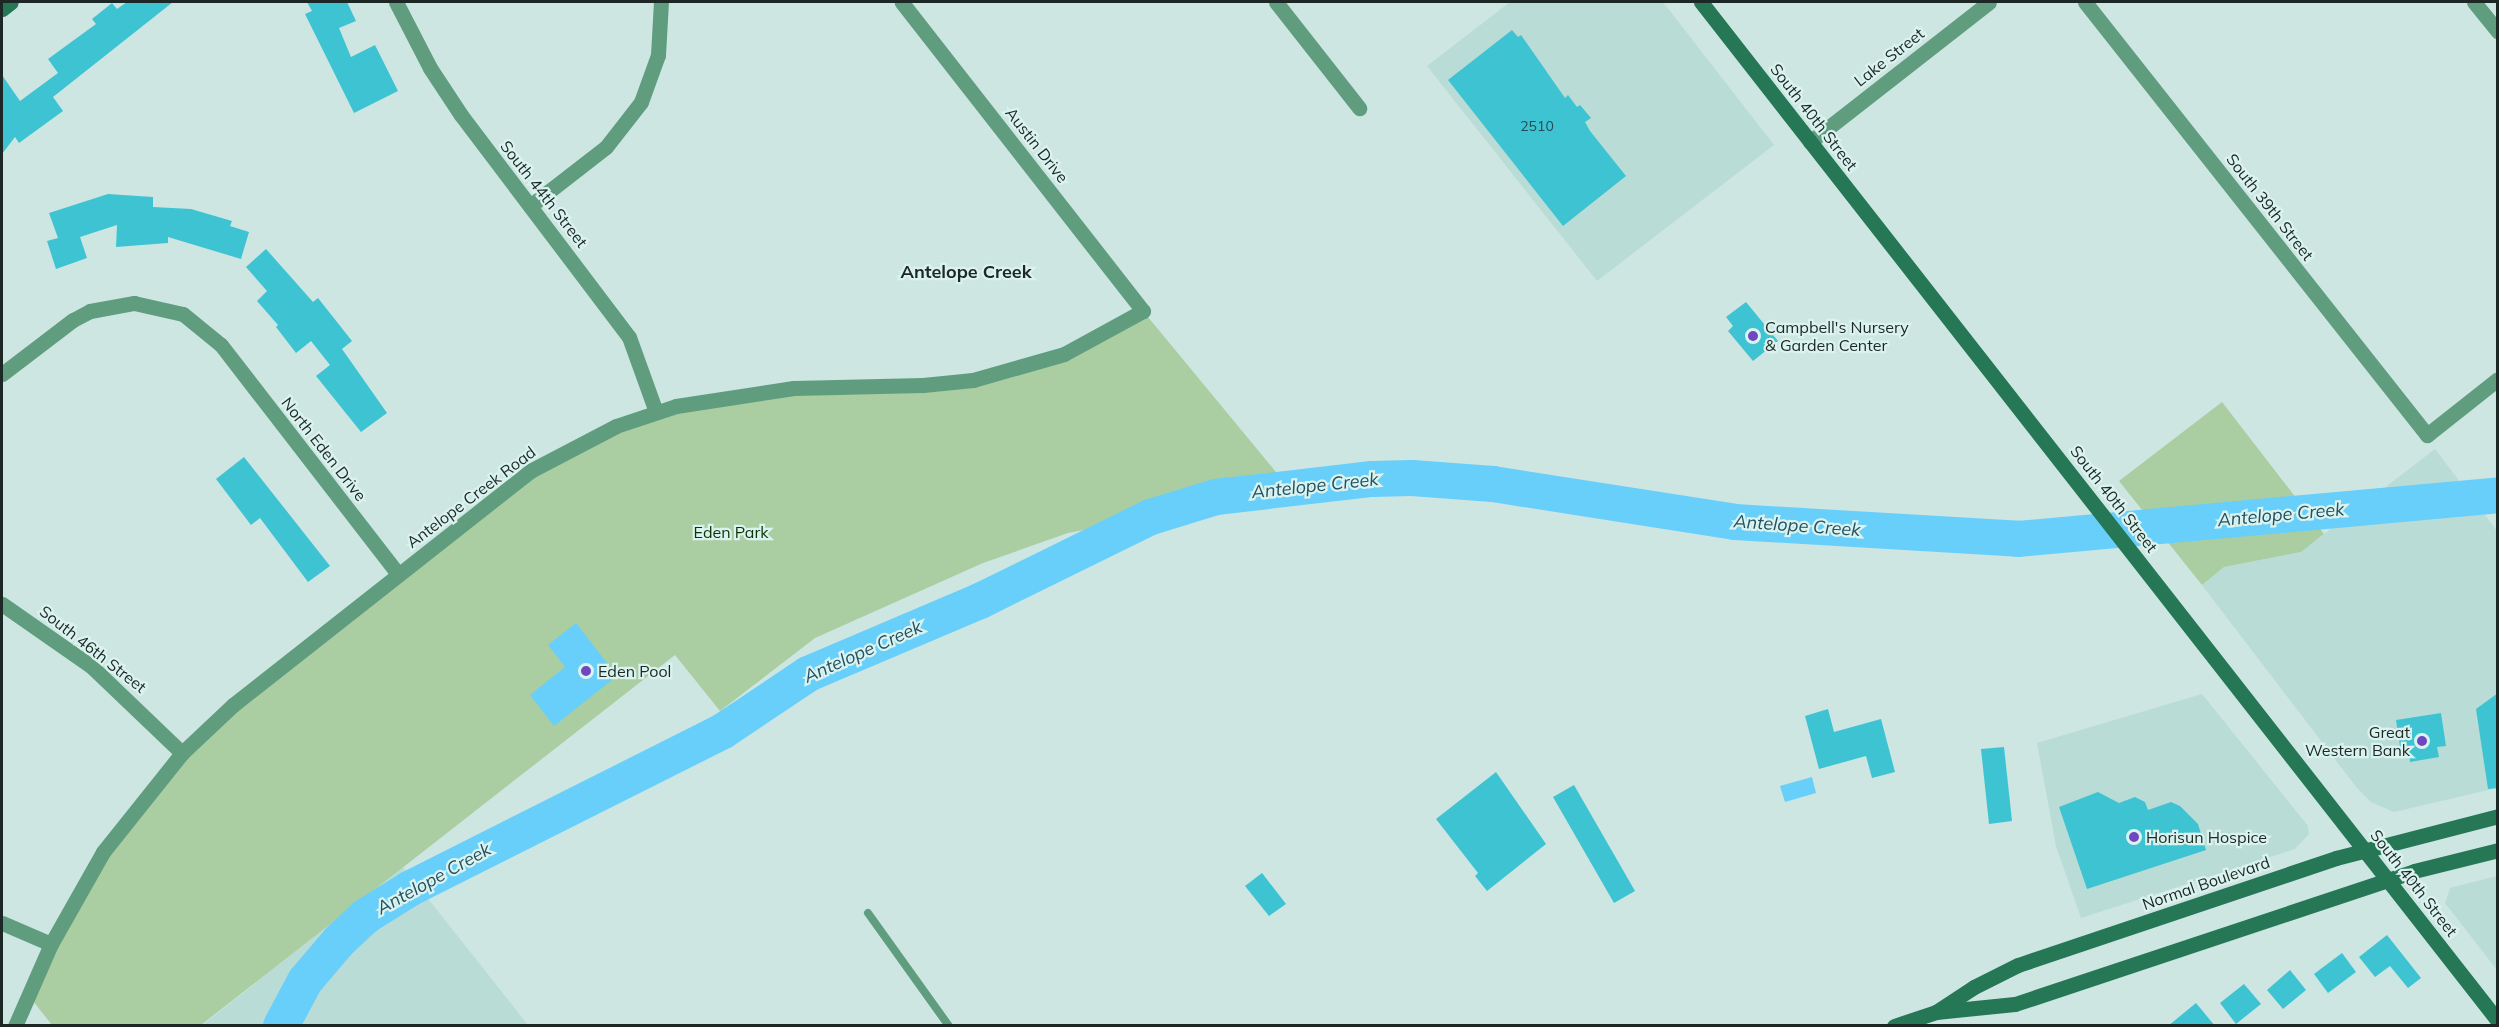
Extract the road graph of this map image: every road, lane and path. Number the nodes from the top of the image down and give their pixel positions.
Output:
1 (11, 2) edge
2 (396, 2) edge
3 (661, 2) edge
4 (902, 2) edge
5 (1276, 2) edge
6 (1701, 2) edge
7 (1989, 2) edge
8 (2085, 2) edge
9 (2474, 2) edge
10 (2, 9) edge
11 (2498, 32) edge
12 (1359, 108) dead end
13 (1810, 141) junction
14 (530, 206) junction
15 (1143, 311) joint
16 (2, 374) edge
17 (2498, 379) edge
18 (656, 412) junction
19 (398, 574) junction
20 (2, 604) edge
21 (182, 753) junction
22 (2498, 816) edge
23 (2366, 850) junction
24 (2498, 850) edge
25 (2389, 879) junction
26 (868, 913) dead end
27 (2, 923) edge
28 (51, 944) junction
29 (1936, 1012) junction
30 (2498, 1021) edge
31 (15, 1026) edge
32 (949, 1026) edge
33 (1894, 1026) edge

1 - 10 main road
2 - 14 street, South 44th Street
3 - 14 street
4 - 15 street, Austin Drive
5 - 12 street
6 - 13 main road, South 40th Street
7 - 13 street, Lake Street
8 - 17 street, South 39th Street
9 - 11 street
13 - 23 main road, South 40th Street
14 - 18 street, South 44th Street
15 - 18 street, Antelope Creek Road
16 - 19 street, North Eden Drive
18 - 19 street, Antelope Creek Road
19 - 21 street, Antelope Creek Road
20 - 21 street, South 46th Street
21 - 28 street, Antelope Creek Road
22 - 23 main road, Normal Boulevard
23 - 25 main road, South 40th Street
23 - 29 main road, Normal Boulevard
24 - 25 main road, Normal Boulevard
25 - 29 main road, Normal Boulevard
25 - 30 main road, South 40th Street
26 - 32 lane
27 - 28 street
28 - 31 street, Antelope Creek Road
29 - 33 main road, Normal Boulevard

